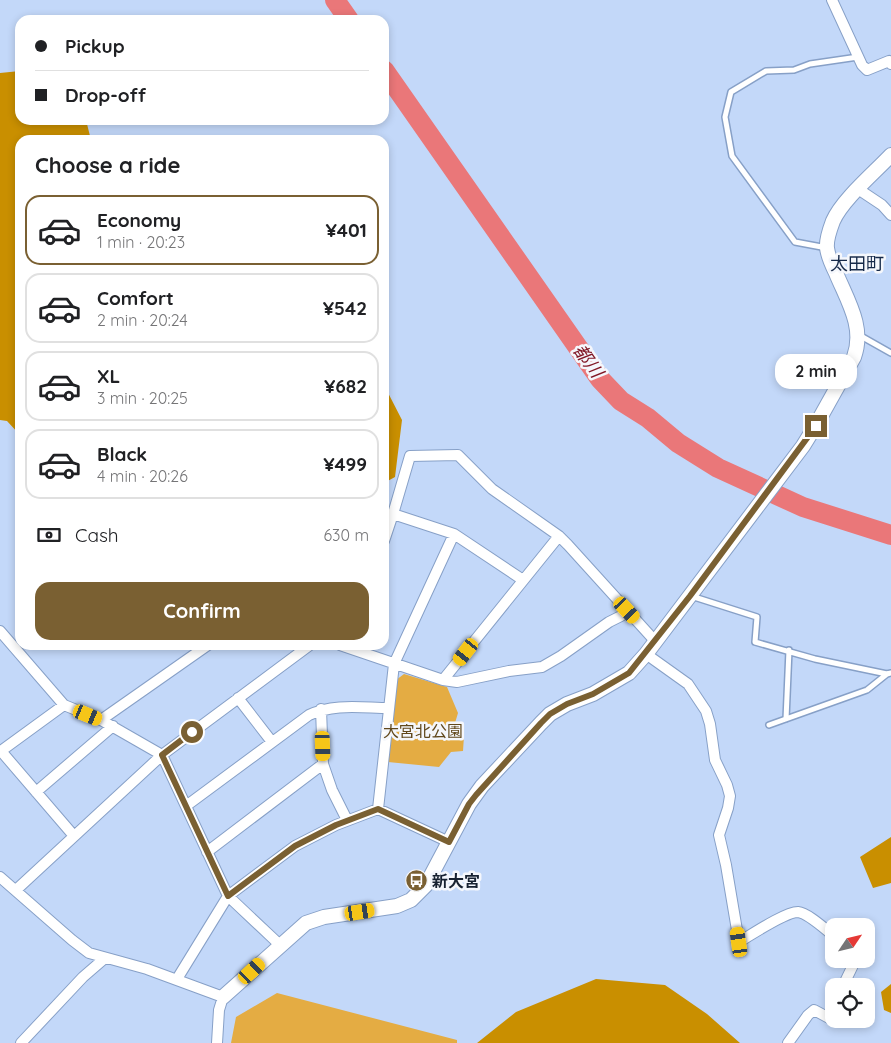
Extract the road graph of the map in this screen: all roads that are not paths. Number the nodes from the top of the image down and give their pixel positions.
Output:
1 (832, 0) edge
2 (858, 57) junction
3 (891, 64) edge
4 (891, 155) edge
5 (858, 189) junction
6 (891, 215) edge
7 (827, 248) junction
8 (858, 334) junction
9 (891, 353) edge
10 (393, 514) junction
11 (389, 526) edge
12 (454, 534) junction
13 (559, 536) junction
14 (523, 580) junction
15 (690, 596) junction
16 (627, 610) junction
17 (0, 631) edge
18 (655, 641) junction
19 (15, 648) edge
20 (17, 650) edge
21 (201, 650) edge
22 (303, 650) edge
23 (355, 650) edge
24 (789, 650) junction
25 (646, 654) junction
26 (394, 664) junction
27 (889, 674) edge
28 (443, 680) junction
29 (238, 698) junction
30 (64, 704) junction
31 (389, 708) junction
32 (321, 709) junction
33 (786, 719) junction
34 (101, 720) junction
35 (768, 725) dead end
36 (113, 726) junction
37 (272, 742) junction
38 (162, 755) junction
39 (323, 764) junction
40 (36, 792) junction
41 (186, 806) junction
42 (378, 809) junction
43 (347, 820) junction
44 (74, 836) junction
45 (449, 842) junction
46 (207, 852) junction
47 (0, 877) edge
48 (16, 890) junction
49 (228, 896) junction
50 (825, 929) edge
51 (280, 945) junction
52 (105, 958) junction
53 (177, 979) junction
54 (224, 997) junction
55 (825, 1016) edge
56 (21, 1043) edge
57 (217, 1043) edge
58 (788, 1043) edge

1 - 2 street
2 - 3 street
2 - 7 lane
4 - 5 street
5 - 6 street
5 - 7 street
7 - 8 street
8 - 9 lane
8 - 15 street
10 - 11 street
10 - 12 street
10 - 13 street
12 - 14 street
12 - 26 street
13 - 14 street
13 - 16 street
14 - 28 street
15 - 18 street
15 - 24 lane
16 - 18 street
16 - 28 street
17 - 19 street
18 - 25 street
20 - 30 street
21 - 34 street
22 - 29 street
23 - 26 street
24 - 27 lane
24 - 33 lane
25 - 45 street
25 - 50 street
26 - 28 street
26 - 31 street
27 - 33 lane
29 - 37 street
29 - 38 street
30 - 34 street
30 - 40 street
31 - 32 street
31 - 42 street
32 - 37 street
32 - 39 street
33 - 35 lane
34 - 36 street
36 - 38 street
36 - 40 street
37 - 41 street
38 - 41 street
38 - 44 street
39 - 43 street
39 - 46 street
40 - 44 street
41 - 46 street
42 - 43 street
42 - 45 street
43 - 49 street
44 - 48 street
45 - 51 street
46 - 49 street
47 - 48 street
48 - 52 street
49 - 51 street
49 - 53 street
51 - 54 street
52 - 53 street
52 - 56 street
53 - 54 street
54 - 57 street
55 - 58 street

